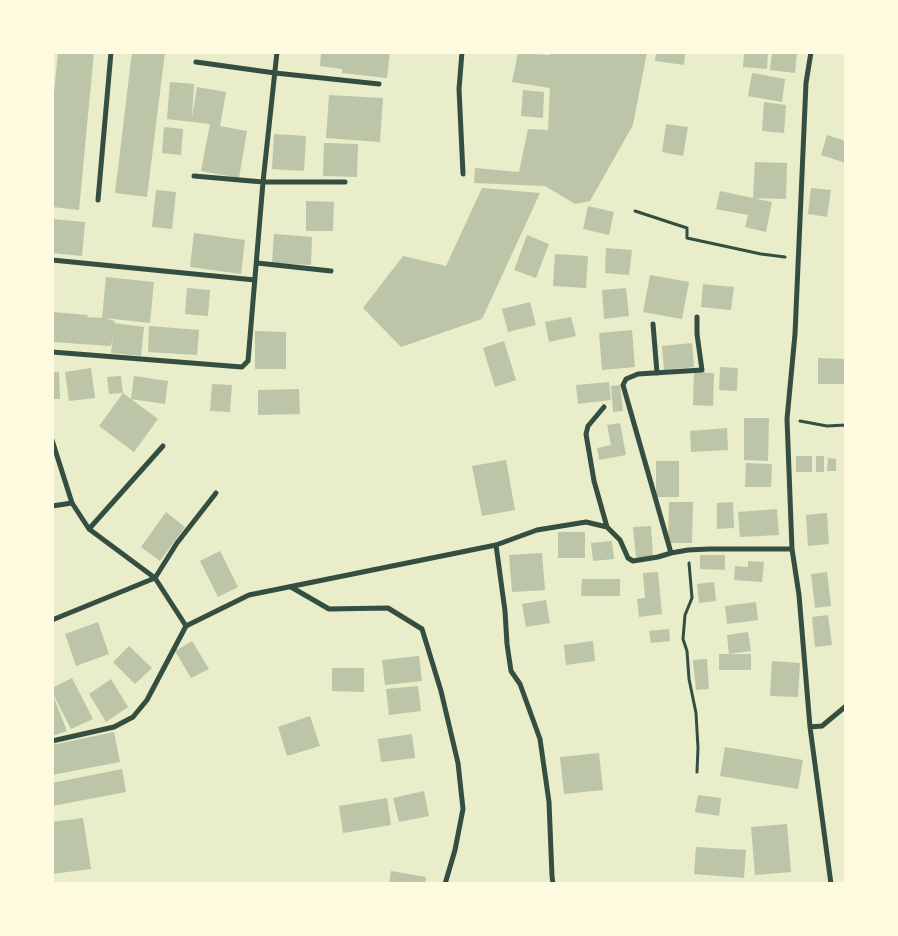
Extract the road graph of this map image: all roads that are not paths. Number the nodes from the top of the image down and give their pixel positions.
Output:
1 (111, 52) edge
2 (277, 52) edge
3 (462, 52) edge
4 (811, 52) edge
5 (196, 62) dead end
6 (275, 72) junction
7 (378, 84) dead end
8 (463, 174) dead end
9 (194, 176) dead end
10 (263, 182) junction
11 (345, 182) dead end
12 (98, 200) dead end
13 (52, 260) edge
14 (257, 263) junction
15 (332, 271) dead end
16 (255, 280) junction
17 (697, 317) dead end
18 (654, 324) dead end
19 (52, 352) edge
20 (657, 373) junction
21 (604, 407) dead end
22 (52, 440) edge
23 (163, 446) dead end
24 (216, 493) dead end
25 (72, 503) junction
26 (52, 506) edge
27 (607, 527) junction
28 (89, 529) junction
29 (496, 545) junction
30 (792, 549) junction
31 (671, 553) junction
32 (155, 578) junction
33 (291, 587) junction
34 (52, 620) edge
35 (186, 626) junction
36 (846, 706) edge
37 (810, 727) junction
38 (52, 741) edge
39 (445, 884) edge
40 (554, 884) edge
41 (831, 884) edge

1 - 12 street
2 - 6 street
3 - 8 street
4 - 30 street
5 - 6 street
6 - 7 street
6 - 10 street
9 - 10 street
10 - 11 street
10 - 14 street
13 - 16 street
14 - 15 street
14 - 16 street
16 - 19 street
17 - 20 street
18 - 20 street
20 - 31 street
21 - 27 street
22 - 25 street
23 - 28 street
24 - 32 street
25 - 26 street
25 - 28 street
27 - 29 street
27 - 31 street
28 - 32 street
29 - 33 street
29 - 40 street
30 - 31 street
30 - 37 street
32 - 34 street
32 - 35 street
33 - 35 street
33 - 39 street
35 - 38 street
36 - 37 street
37 - 41 street

